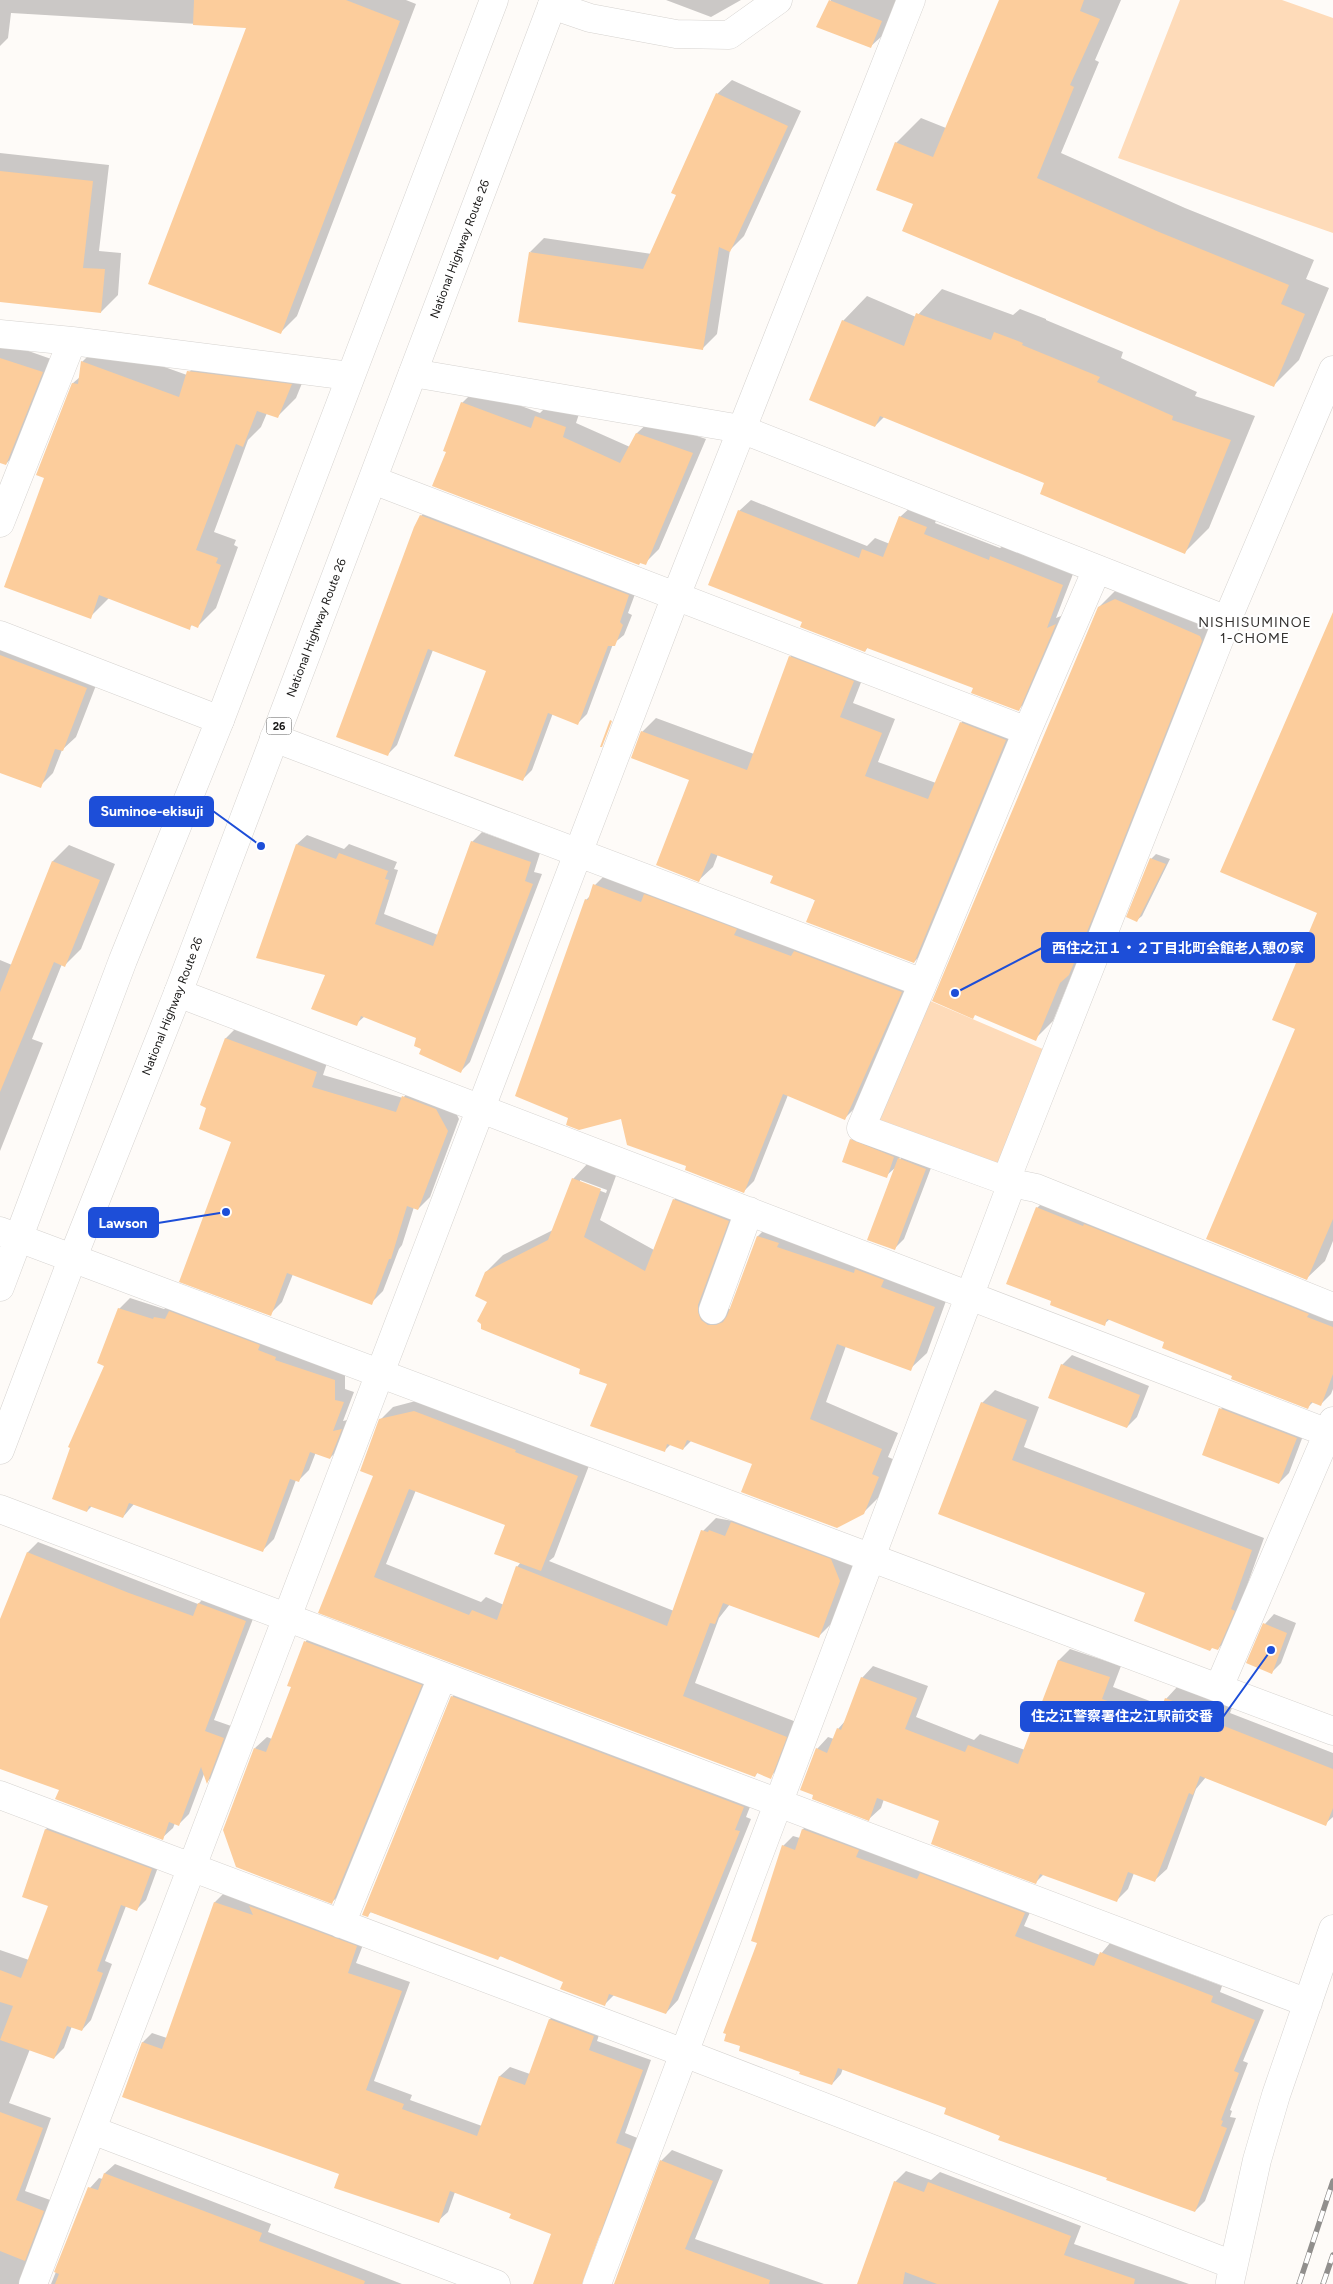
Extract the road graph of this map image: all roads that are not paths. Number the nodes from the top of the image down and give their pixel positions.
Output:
1 (494, 0) edge
2 (778, 0) edge
3 (911, 0) edge
4 (553, 3) edge
5 (0, 334) edge
6 (72, 340) junction
7 (1333, 370) edge
8 (413, 373) junction
9 (350, 376) junction
10 (741, 429) junction
11 (373, 480) junction
12 (0, 523) edge
13 (1097, 569) junction
14 (676, 596) junction
15 (1227, 620) junction
16 (0, 635) edge
17 (220, 720) junction
18 (1027, 731) junction
19 (274, 738) junction
20 (578, 854) junction
21 (923, 983) junction
22 (178, 993) junction
23 (481, 1109) junction
24 (1009, 1181) junction
25 (749, 1211) junction
26 (9, 1234) edge
27 (73, 1257) junction
28 (0, 1287) edge
29 (969, 1296) junction
30 (1333, 1307) edge
31 (713, 1310) dead end
32 (379, 1375) junction
33 (1330, 1427) edge
34 (0, 1450) edge
35 (0, 1509) edge
36 (872, 1557) junction
37 (286, 1619) junction
38 (442, 1677) junction
39 (1219, 1688) junction
40 (1333, 1732) edge
41 (0, 1795) edge
42 (779, 1804) junction
43 (192, 1868) junction
44 (341, 1924) junction
45 (1333, 1929) edge
46 (1308, 2004) junction
47 (684, 2053) junction
48 (92, 2130) junction
49 (1231, 2275) edge
50 (33, 2284) edge
51 (496, 2284) edge
52 (597, 2284) edge

1 - 9 main road
2 - 4 main road
3 - 10 main road
4 - 8 main road, National Highway Route 26 / 26
5 - 6 main road
6 - 9 main road
6 - 12 main road
7 - 15 main road
8 - 10 main road
8 - 11 main road, National Highway Route 26 / 26
9 - 17 main road
10 - 13 main road
10 - 14 main road
11 - 14 main road
11 - 19 main road, National Highway Route 26 / 26
13 - 15 main road
13 - 18 main road
14 - 18 main road
14 - 20 main road
15 - 24 main road
16 - 17 main road
17 - 26 main road
18 - 21 main road
19 - 20 main road
19 - 22 main road, National Highway Route 26 / 26
20 - 21 main road
20 - 23 main road
21 - 24 main road
22 - 23 main road
22 - 27 main road, National Highway Route 26 / 26
23 - 25 main road
23 - 32 main road
24 - 29 main road
24 - 30 main road
25 - 29 main road
25 - 31 main road
26 - 27 main road
26 - 28 main road
27 - 32 main road
27 - 34 main road, National Highway Route 26 / 26
29 - 33 main road
29 - 36 main road
32 - 36 main road
32 - 37 main road
33 - 39 main road
35 - 37 main road
36 - 39 main road
36 - 42 main road
37 - 38 main road
37 - 43 main road
38 - 42 main road
38 - 44 main road
39 - 40 main road
41 - 43 main road
42 - 46 main road
42 - 47 main road
43 - 44 main road
43 - 48 main road
44 - 47 main road
45 - 46 main road
46 - 49 main road
47 - 49 main road
47 - 52 main road
48 - 50 main road
48 - 51 main road

